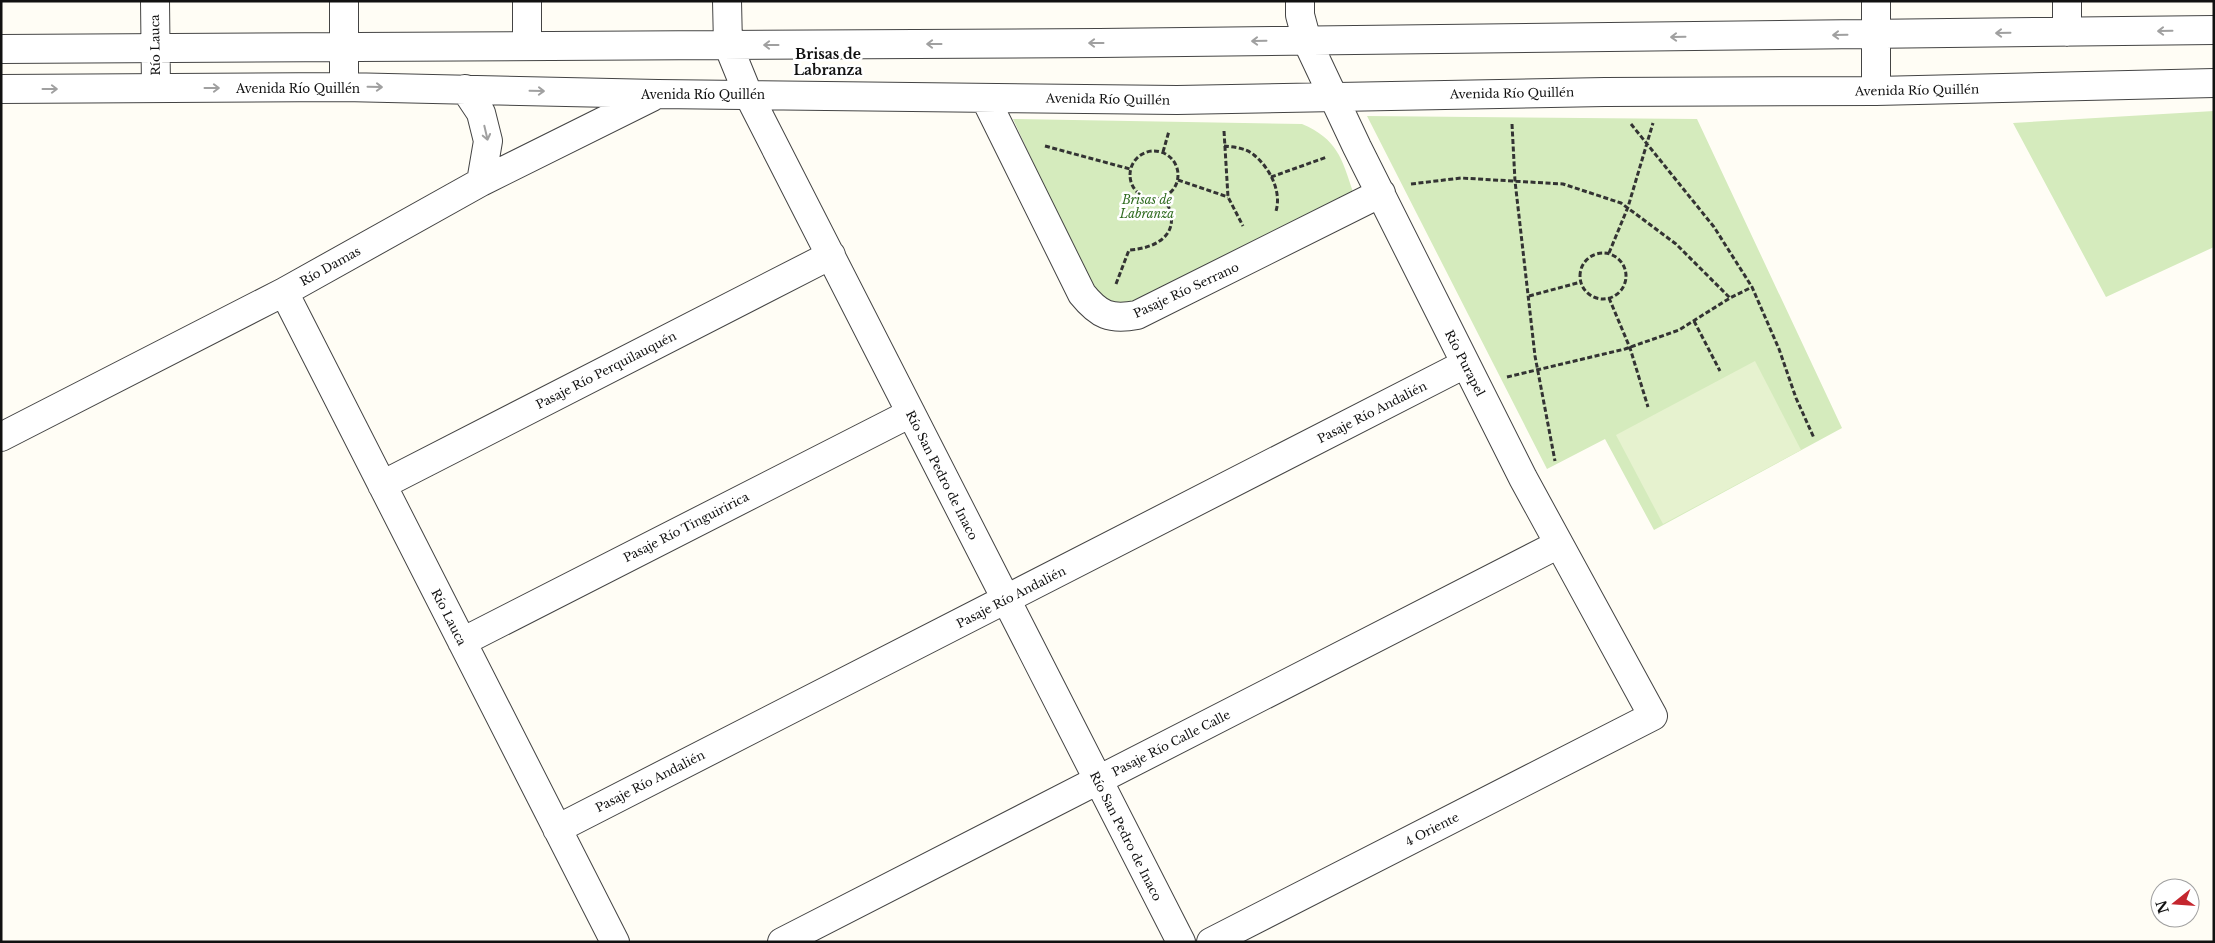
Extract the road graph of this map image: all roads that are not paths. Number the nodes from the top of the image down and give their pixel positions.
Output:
1 (155, 1) edge
2 (344, 1) edge
3 (527, 1) edge
4 (727, 1) edge
5 (1300, 1) edge
6 (1876, 1) edge
7 (2067, 1) edge
8 (2214, 30) edge
9 (2068, 32) junction
10 (1876, 34) junction
11 (1307, 41) junction
12 (728, 45) junction
13 (528, 46) junction
14 (344, 47) junction
15 (155, 48) junction
16 (1, 49) edge
17 (2214, 83) edge
18 (344, 87) junction
19 (156, 88) junction
20 (1, 89) edge
21 (465, 89) junction
22 (1876, 91) junction
23 (658, 94) junction
24 (748, 94) junction
25 (1334, 96) junction
26 (985, 98) junction
27 (481, 182) junction
28 (1381, 193) junction
29 (831, 256) junction
30 (284, 292) junction
31 (1470, 374) junction
32 (911, 413) junction
33 (1, 437) edge
34 (382, 485) junction
35 (1559, 544) junction
36 (1006, 599) junction
37 (462, 642) junction
38 (1653, 716) joint
39 (1098, 780) junction
40 (557, 829) junction
41 (614, 942) edge
42 (782, 942) edge
43 (1181, 942) edge
44 (1211, 942) edge

1 - 15 street, Río Lauca
2 - 14 street
3 - 13 street
4 - 12 street, Río San Pedro de Inaco
5 - 11 street, Río Purapel
6 - 10 street
7 - 9 street
8 -> 9 street
9 -> 10 street
10 -> 11 street
10 - 22 street
11 -> 12 street
11 - 25 street, Río Purapel
12 - 13 street
12 - 24 street, Río San Pedro de Inaco
13 - 14 street
14 - 15 street
14 - 18 street
15 - 16 street
15 - 19 street, Río Lauca
17 - 22 street, Avenida Río Quillén
19 -> 18 street, Avenida Río Quillén
18 -> 21 street, Avenida Río Quillén
20 -> 19 street, Avenida Río Quillén
21 -> 23 street, Avenida Río Quillén
21 -> 27 street
22 - 25 street, Avenida Río Quillén
23 - 24 street, Avenida Río Quillén
23 - 27 street, Río Damas
24 - 26 street, Avenida Río Quillén
24 - 29 street, Río San Pedro de Inaco
25 - 26 street, Avenida Río Quillén
25 - 28 street, Río Purapel
26 - 28 street, Pasaje Río Serrano
27 - 30 street, Río Damas
28 - 31 street, Río Purapel
29 - 32 street, Río San Pedro de Inaco
29 - 34 street, Pasaje Río Perquilauquén
30 - 33 street, Río Damas
30 - 34 street, Río Lauca
31 - 35 street, Río Purapel
31 - 36 street, Pasaje Río Andalién
32 - 36 street, Río San Pedro de Inaco
32 - 37 street, Pasaje Río Tinguiririca
34 - 37 street, Río Lauca
35 - 38 street, Río Purapel
35 - 39 street, Pasaje Río Calle Calle
36 - 39 street, Río San Pedro de Inaco
36 - 40 street, Pasaje Río Andalién
37 - 40 street, Río Lauca
38 - 44 street, 4 Oriente
39 - 42 street, Pasaje Río Calle Calle
39 - 43 street, Río San Pedro de Inaco
40 - 41 street, Río Lauca

